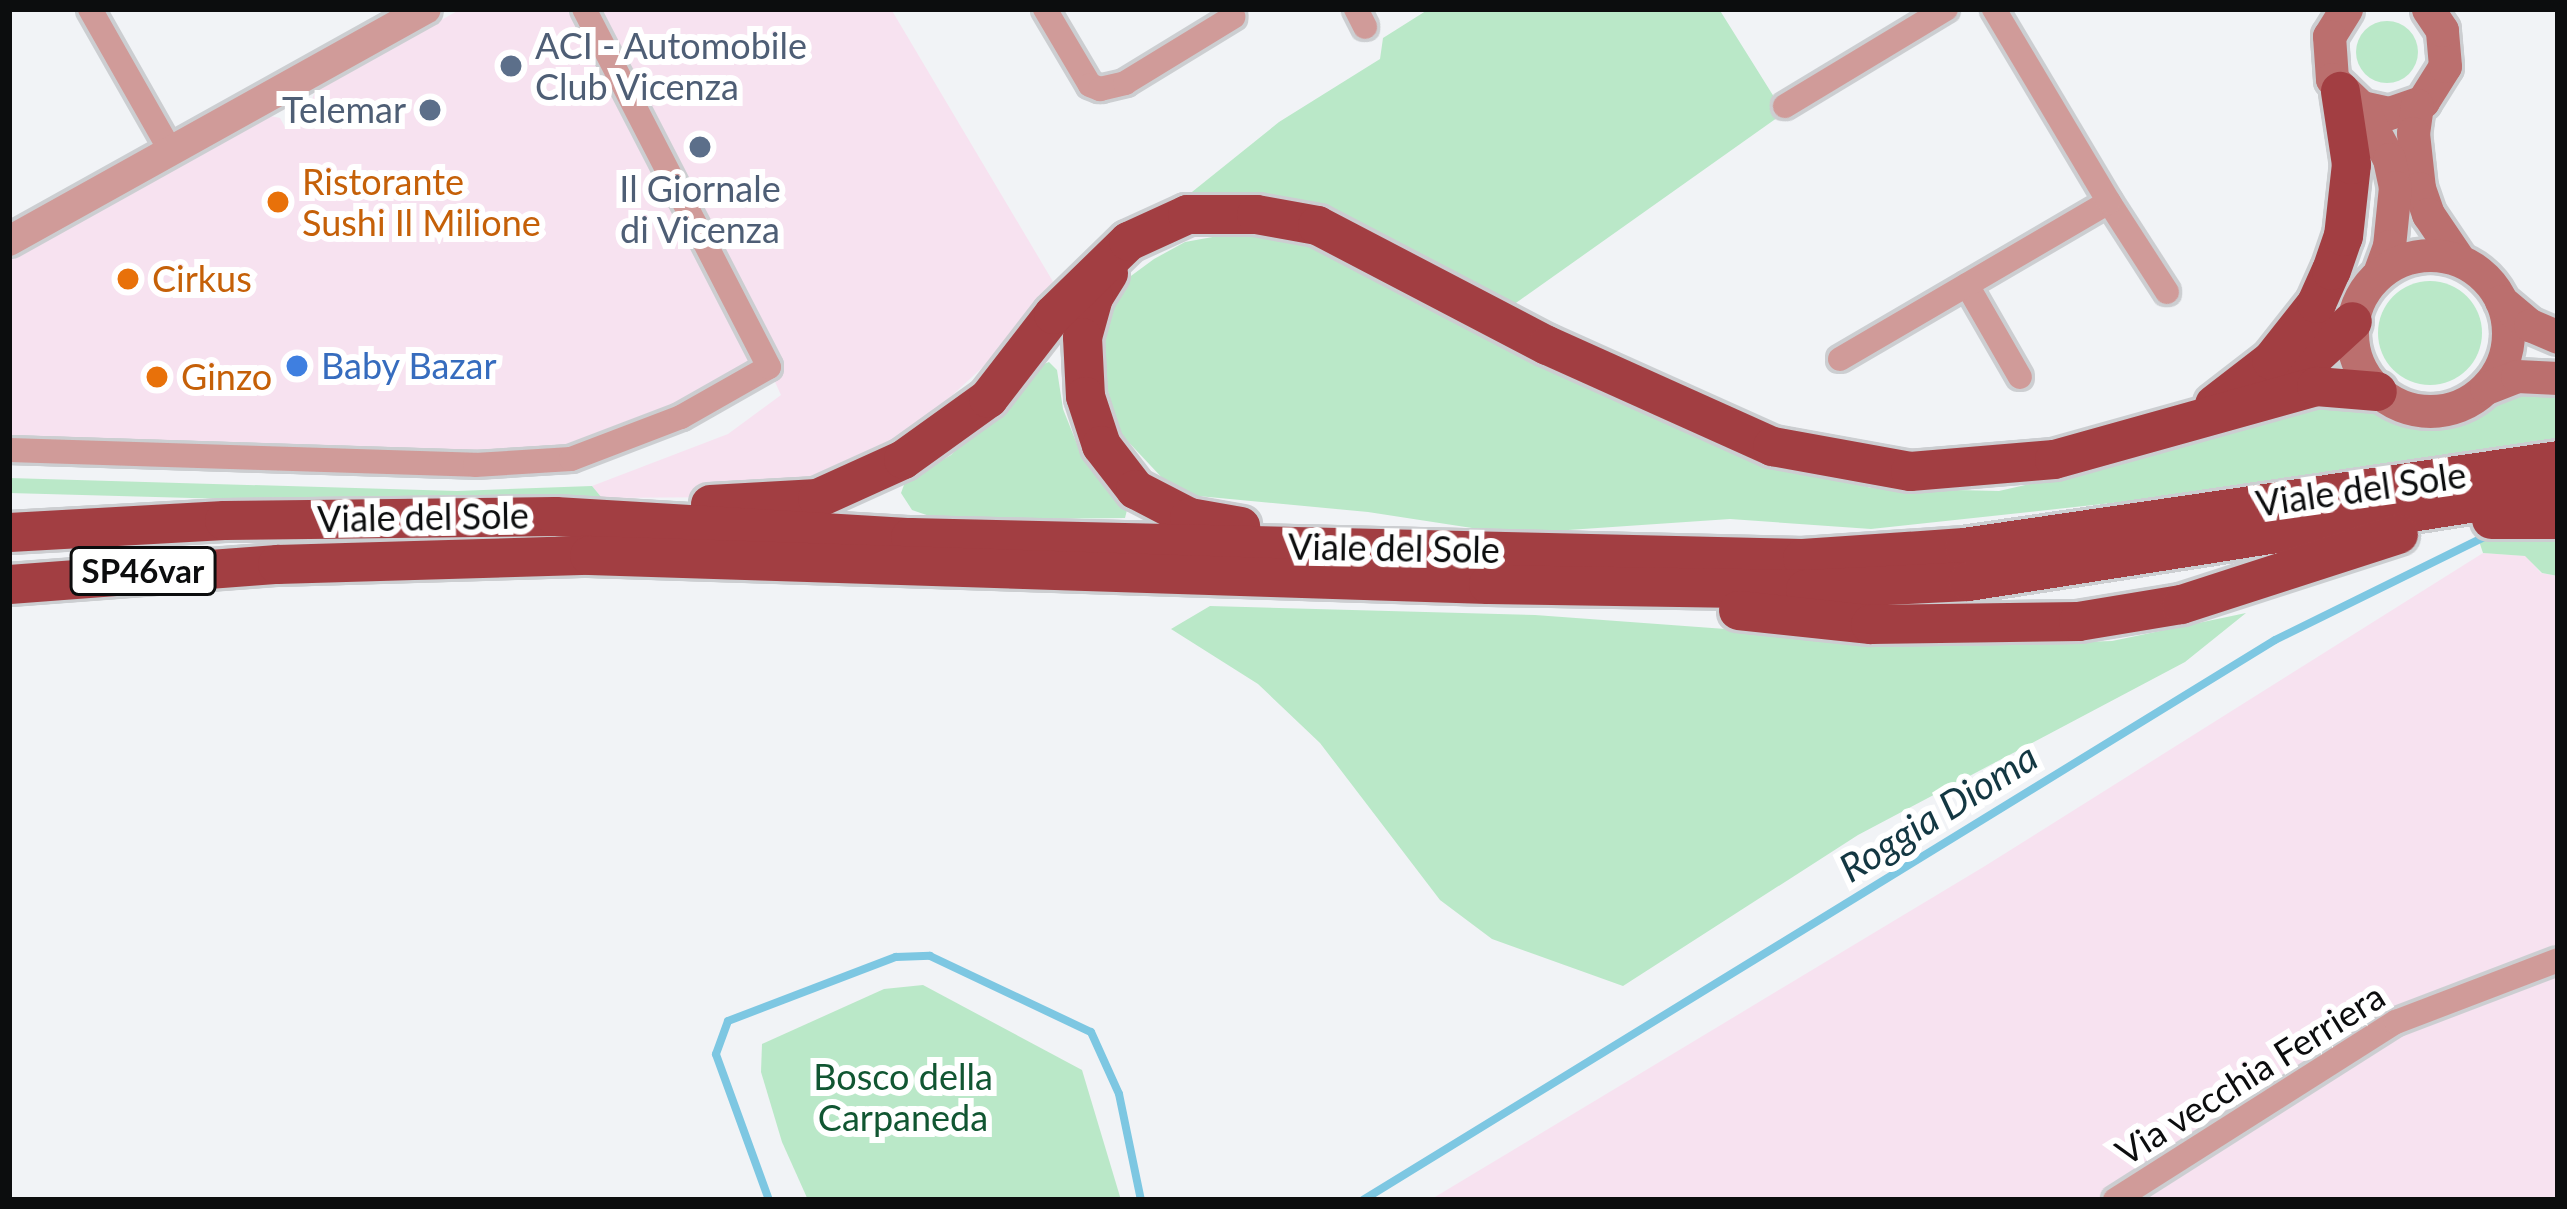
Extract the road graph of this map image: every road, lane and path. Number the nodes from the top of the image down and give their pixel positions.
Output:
1 (90, 9) edge
2 (426, 9) edge
3 (584, 9) edge
4 (1045, 9) edge
5 (1946, 9) edge
6 (1994, 9) edge
7 (2428, 9) edge
8 (2339, 13) edge
9 (1233, 16) dead end
10 (2350, 99) junction
11 (2417, 105) junction
12 (1786, 106) dead end
13 (170, 151) junction
14 (2109, 202) junction
15 (9, 241) edge
16 (1128, 241) junction
17 (2459, 260) junction
18 (2379, 273) junction
19 (1967, 285) junction
20 (2167, 292) dead end
21 (2501, 301) junction
22 (2352, 322) junction
23 (2558, 337) edge
24 (1840, 359) dead end
25 (2020, 377) dead end
26 (2558, 378) edge
27 (2486, 388) junction
28 (2377, 391) junction
29 (2199, 412) junction
30 (9, 450) edge
31 (2558, 460) edge
32 (2554, 509) edge
33 (555, 516) junction
34 (224, 520) junction
35 (9, 532) edge
36 (1352, 548) junction
37 (9, 551) edge
38 (277, 564) junction
39 (1966, 564) junction
40 (9, 584) edge
41 (1488, 584) junction
42 (9, 607) edge
43 (2558, 960) edge
44 (2115, 1200) edge

1 - 13 street
2 - 13 street
3 - 30 street
4 - 9 street
5 - 12 street
6 - 14 street
7 - 11 main road
8 - 10 main road
10 - 11 main road
10 - 18 main road
10 - 29 highway
11 - 17 main road
13 - 15 street
14 - 19 street
14 - 20 street
16 - 29 highway
16 - 33 highway
16 - 36 highway
17 - 18 main road
17 - 21 main road
18 - 22 main road
19 - 24 street
19 - 25 street
21 - 23 main road
21 - 27 main road
22 - 28 main road
22 - 29 highway
26 - 27 main road
27 - 28 main road
28 - 29 highway
31 - 39 highway, Viale del Sole
32 - 39 highway, Viale del Sole
32 - 41 highway
33 - 34 highway, Viale del Sole
33 - 36 highway, Viale del Sole
34 - 35 highway
34 - 37 highway, SP46var
36 - 39 highway, Viale del Sole
38 - 40 highway, SP46var
38 - 41 highway, Viale del Sole
38 - 42 highway
39 - 41 highway, Viale del Sole
43 - 44 street, Via vecchia Ferriera

